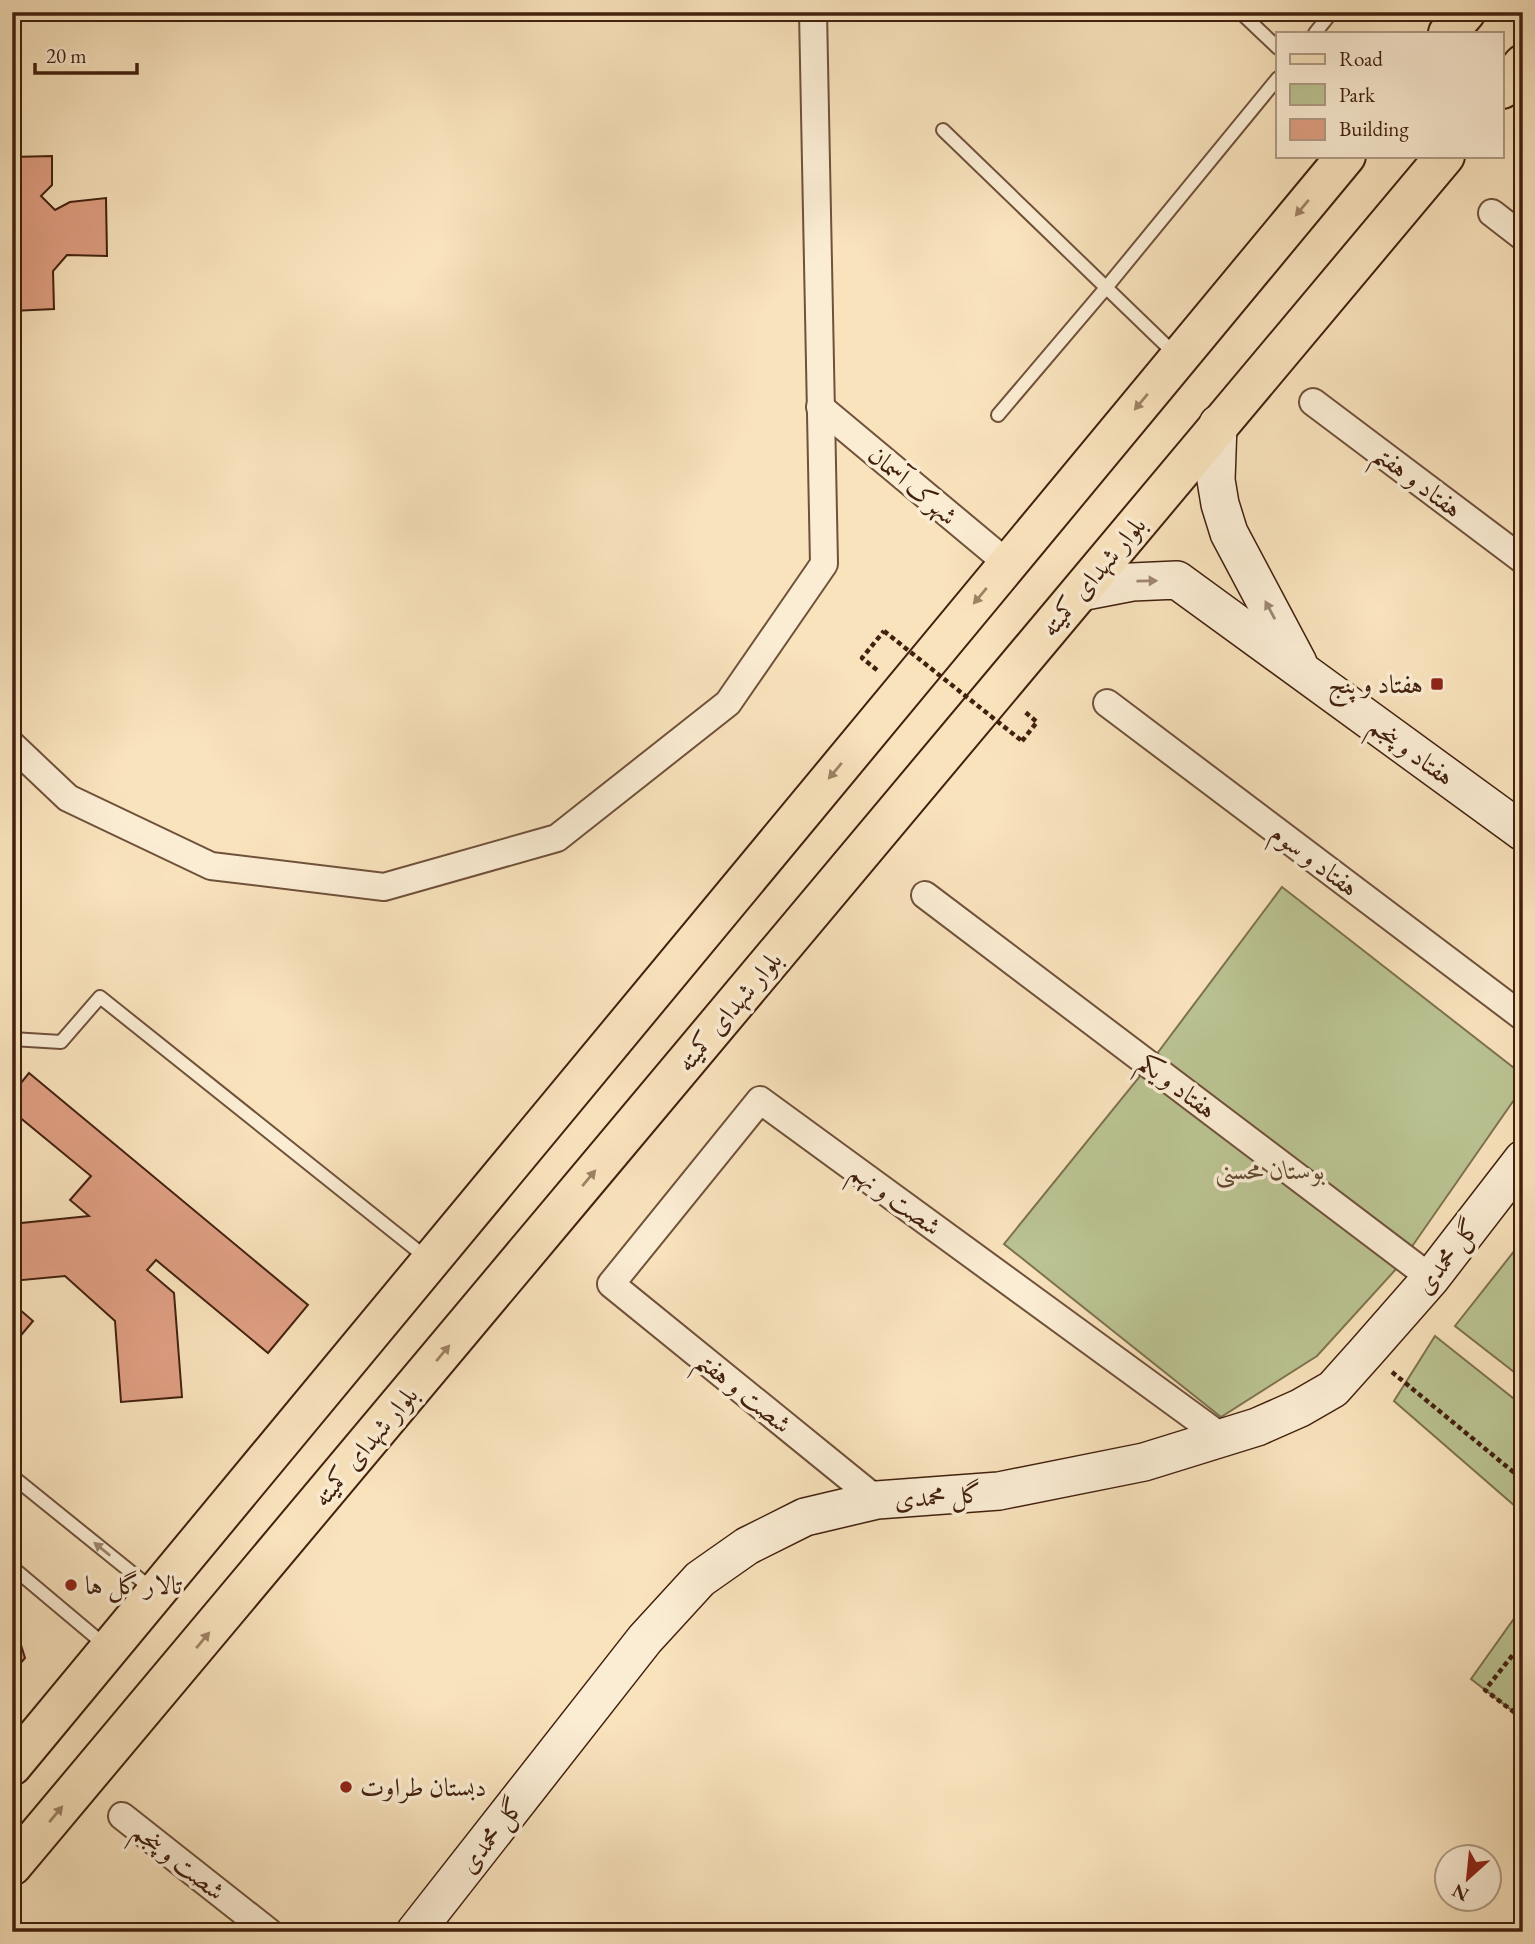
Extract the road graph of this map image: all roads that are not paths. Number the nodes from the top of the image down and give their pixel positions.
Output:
1 (813, 12) edge
2 (1240, 12) edge
3 (1332, 12) edge
4 (1466, 12) edge
5 (1316, 32) edge
6 (1449, 32) edge
7 (1276, 46) edge
8 (1523, 64) edge
9 (1276, 80) edge
10 (1504, 87) edge
11 (943, 130) dead end
12 (1344, 158) edge
13 (1443, 158) edge
14 (1492, 213) dead end
15 (1523, 237) edge
16 (1105, 289) junction
17 (1178, 357) junction
18 (1313, 402) dead end
19 (820, 407) junction
20 (998, 415) dead end
21 (1218, 424) junction
22 (1523, 560) edge
23 (1007, 563) junction
24 (1080, 592) junction
25 (1302, 670) junction
26 (1107, 703) dead end
27 (12, 745) edge
28 (1523, 832) edge
29 (925, 895) dead end
30 (1523, 1017) edge
31 (12, 1039) edge
32 (1523, 1159) edge
33 (430, 1261) junction
34 (1431, 1278) junction
35 (611, 1284) joint
36 (1223, 1438) junction
37 (12, 1476) edge
38 (877, 1500) junction
39 (12, 1567) edge
40 (155, 1592) junction
41 (108, 1649) junction
42 (12, 1766) edge
43 (122, 1816) dead end
44 (12, 1866) edge
45 (269, 1932) edge
46 (415, 1932) edge

1 - 19 street
2 - 7 lane
3 - 5 lane
4 - 6 main road
8 - 10 main road
9 - 16 lane
11 - 16 lane
12 -> 17 main road
13 - 21 main road, بلوار شهدای کمیته
14 - 15 street
16 - 17 lane
16 - 20 lane
17 -> 23 main road
18 - 22 street, هفتاد و هفتم
19 - 23 street, شهرک آسمان
19 - 27 street
21 - 24 main road, بلوار شهدای کمیته
25 -> 21 street
23 -> 33 main road
24 -> 25 street, هفتاد و پنجم
44 -> 24 main road, بلوار شهدای کمیته
25 - 28 street, هفتاد و پنجم
26 - 30 street, هفتاد و سوم
29 - 34 street, هفتاد و یکم
31 - 33 lane
32 - 34 street, گل محمدی
33 - 40 main road
34 - 36 street, گل محمدی
35 - 36 street, شصت و نهم
35 - 38 street, شصت و هفتم
36 - 38 street, گل محمدی
40 -> 37 lane
38 - 46 street, گل محمدی
39 - 41 lane
40 - 41 main road
41 - 42 main road
43 - 45 street, شصت و پنجم

